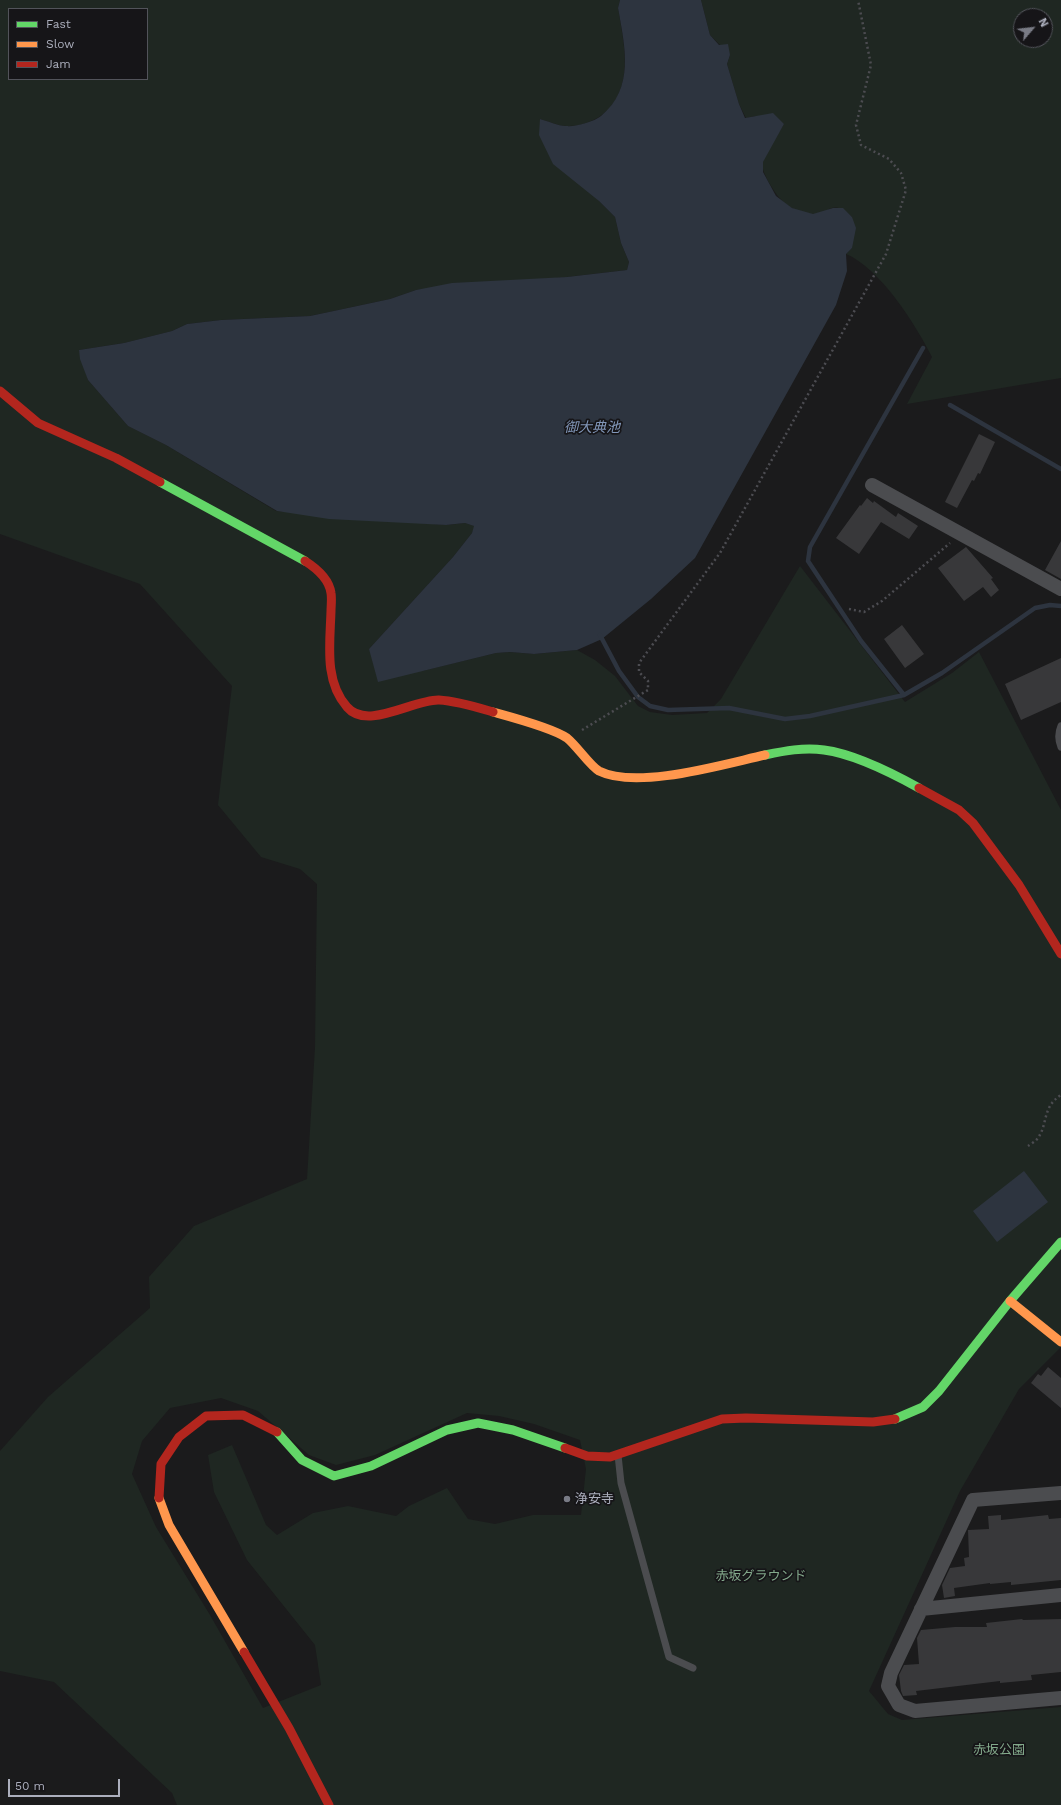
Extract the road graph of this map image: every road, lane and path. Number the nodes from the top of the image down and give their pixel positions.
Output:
1 (858, 0) edge
2 (0, 392) edge
3 (872, 486) dead end
4 (961, 534) junction
5 (1061, 589) edge
6 (849, 609) dead end
7 (1061, 726) edge
8 (570, 741) junction
9 (1061, 747) edge
10 (1061, 954) edge
11 (1061, 1095) edge
12 (1028, 1146) dead end
13 (1061, 1242) edge
14 (1010, 1301) junction
15 (1061, 1342) edge
16 (618, 1455) junction
17 (1061, 1493) edge
18 (1061, 1595) edge
19 (921, 1609) junction
20 (693, 1668) dead end
21 (1061, 1698) edge
22 (329, 1805) edge

1 - 8 path
2 - 8 street
3 - 4 street
4 - 5 street
4 - 6 path
7 - 9 lane
8 - 10 street
11 - 12 path
13 - 14 street
14 - 15 street
14 - 16 street
16 - 20 lane
16 - 22 street
17 - 19 street
18 - 19 street
19 - 21 street

